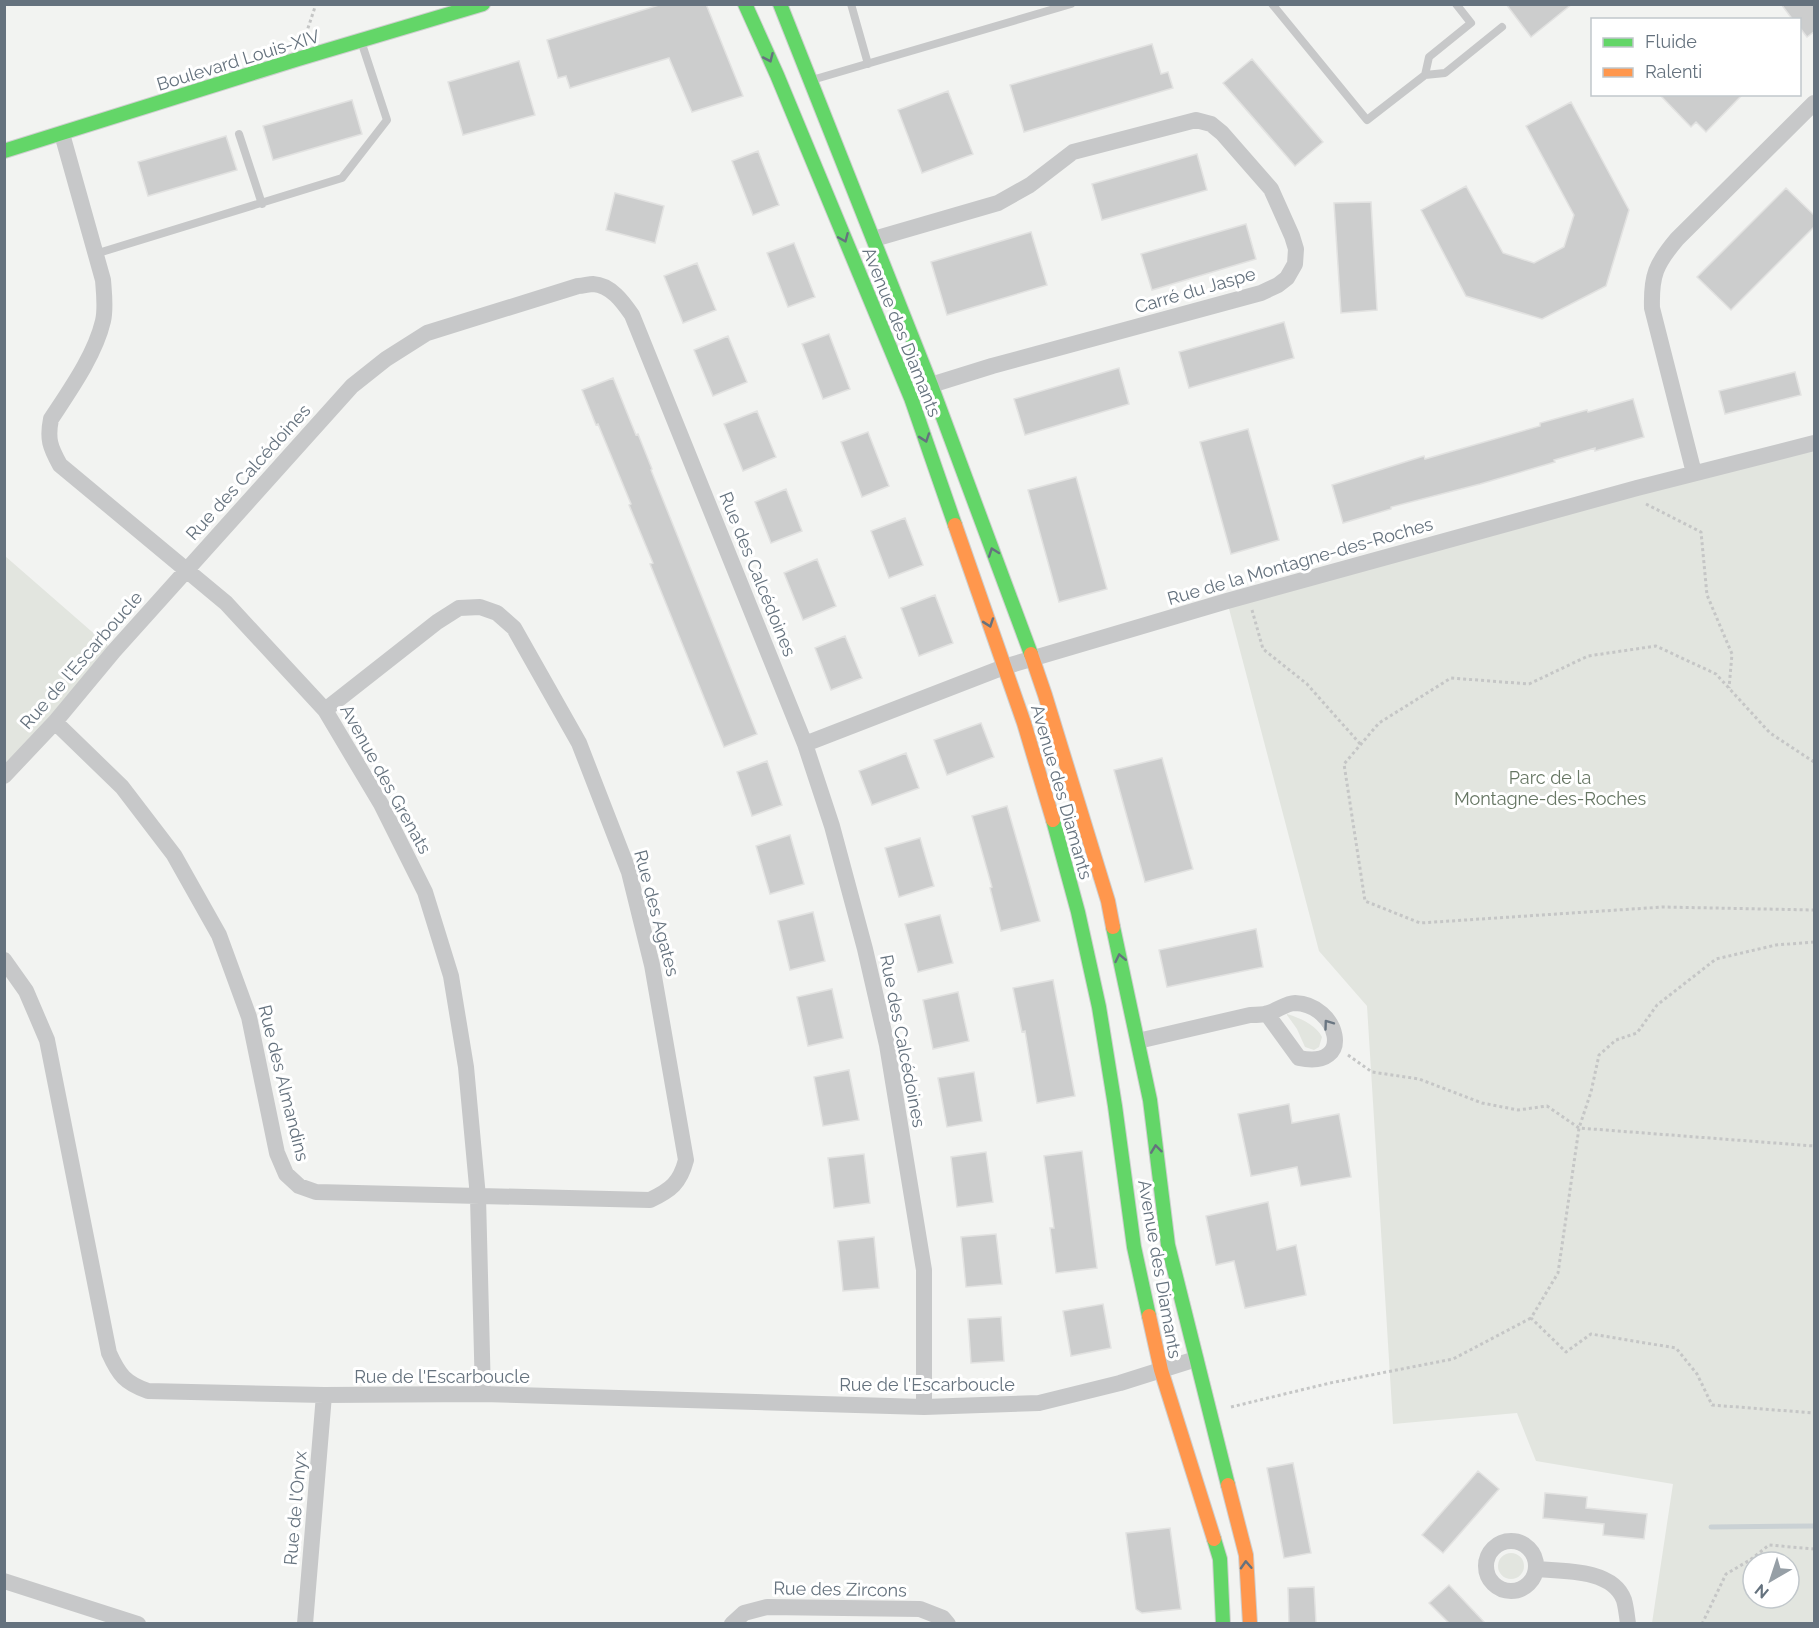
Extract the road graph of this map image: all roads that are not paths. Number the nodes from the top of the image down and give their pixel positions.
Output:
1 (483, 4) edge
2 (746, 4) edge
3 (780, 4) edge
4 (851, 4) edge
5 (1034, 4) edge
6 (1071, 4) edge
7 (1272, 4) edge
8 (1456, 4) edge
9 (1037, 14) junction
10 (1502, 27) dead end
11 (361, 40) junction
12 (868, 64) junction
13 (1425, 75) junction
14 (810, 80) junction
15 (1815, 103) edge
16 (62, 134) junction
17 (239, 134) dead end
18 (4, 151) edge
19 (262, 204) junction
20 (873, 239) junction
21 (95, 254) junction
22 (932, 385) junction
23 (1815, 443) edge
24 (1694, 473) junction
25 (186, 570) junction
26 (1032, 658) junction
27 (1004, 667) junction
28 (325, 710) junction
29 (55, 722) junction
30 (805, 744) junction
31 (4, 776) edge
32 (4, 960) edge
33 (1267, 1014) junction
34 (1138, 1041) junction
35 (478, 1197) junction
36 (1196, 1359) junction
37 (1161, 1370) junction
38 (483, 1394) junction
39 (324, 1395) junction
40 (924, 1407) junction
41 (1536, 1569) dead end
42 (4, 1581) edge
43 (138, 1623) edge
44 (305, 1623) edge
45 (732, 1623) edge
46 (948, 1623) edge
47 (1223, 1623) edge
48 (1250, 1623) edge
49 (1628, 1623) edge

1 - 11 street, Boulevard Louis-XIV
2 -> 27 street, Avenue des Diamants
3 - 14 street, Avenue des Diamants
4 - 12 lane
5 - 9 lane
6 - 9 lane
7 - 13 lane
8 - 13 lane
9 - 12 lane
10 - 13 lane
11 - 16 street, Boulevard Louis-XIV
11 - 19 lane
12 - 14 lane
14 - 20 street, Avenue des Diamants
15 - 24 street
16 - 18 street, Boulevard Louis-XIV
16 - 21 street, Avenue des Grenats
17 - 19 lane
19 - 21 lane
20 - 22 street, Avenue des Diamants
20 - 22 street, Carré du Jaspe
21 - 25 street, Avenue des Grenats
26 -> 22 street, Avenue des Diamants
23 - 24 street, Rue de la Montagne-des-Roches
24 - 26 street, Rue de la Montagne-des-Roches
25 - 28 street, Avenue des Grenats
25 - 29 street, Rue de l'Escarboucle
25 - 30 street, Rue des Calcédoines
26 - 27 street, Rue de la Montagne-des-Roches
34 -> 26 street, Avenue des Diamants
27 - 30 street, Rue de la Montagne-des-Roches
27 - 37 street, Avenue des Diamants
28 - 35 street, Avenue des Grenats
28 - 35 street, Rue des Agates
29 - 31 street, Rue de l'Escarboucle
29 - 35 street, Rue des Almandins
30 - 40 street, Rue des Calcédoines
32 - 39 street, Rue de l'Escarboucle
33 -> 33 street
33 - 34 street
36 -> 34 street, Avenue des Diamants
35 - 38 street, Avenue des Grenats
36 - 37 street, Rue de l'Escarboucle
48 -> 36 street, Avenue des Diamants
37 - 40 street, Rue de l'Escarboucle
37 - 47 street, Avenue des Diamants
38 - 39 street, Rue de l'Escarboucle
38 - 40 street, Rue de l'Escarboucle
39 - 44 street, Rue de l'Onyx
41 - 49 street
42 - 43 street
45 - 46 street, Rue des Zircons

